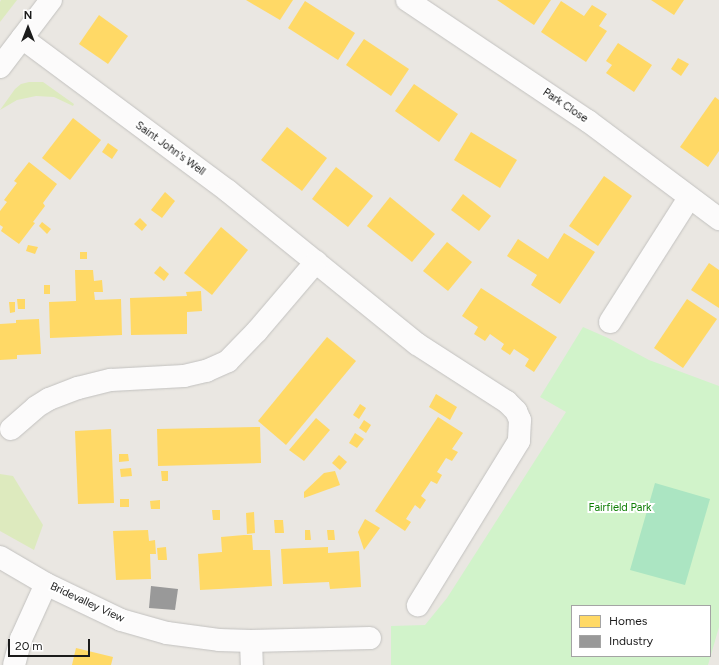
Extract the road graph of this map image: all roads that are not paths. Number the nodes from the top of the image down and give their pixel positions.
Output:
1 (51, 0) edge
2 (406, 0) edge
3 (22, 38) junction
4 (0, 67) edge
5 (689, 198) junction
6 (719, 219) edge
7 (316, 262) junction
8 (610, 322) dead end
9 (11, 429) dead end
10 (0, 557) edge
11 (46, 584) junction
12 (418, 605) dead end
13 (370, 638) dead end
14 (251, 641) junction
15 (14, 665) edge
16 (252, 665) edge

1 - 3 street
2 - 5 street, Park Close
3 - 4 street
3 - 7 street, Saint John's Well
5 - 6 street, Park Close
5 - 8 street
7 - 9 street
7 - 12 street, Saint John's Well
10 - 11 street, Bridevalley View
11 - 14 street, Bridevalley View
11 - 15 street
13 - 14 street, Bridevalley View
14 - 16 street

